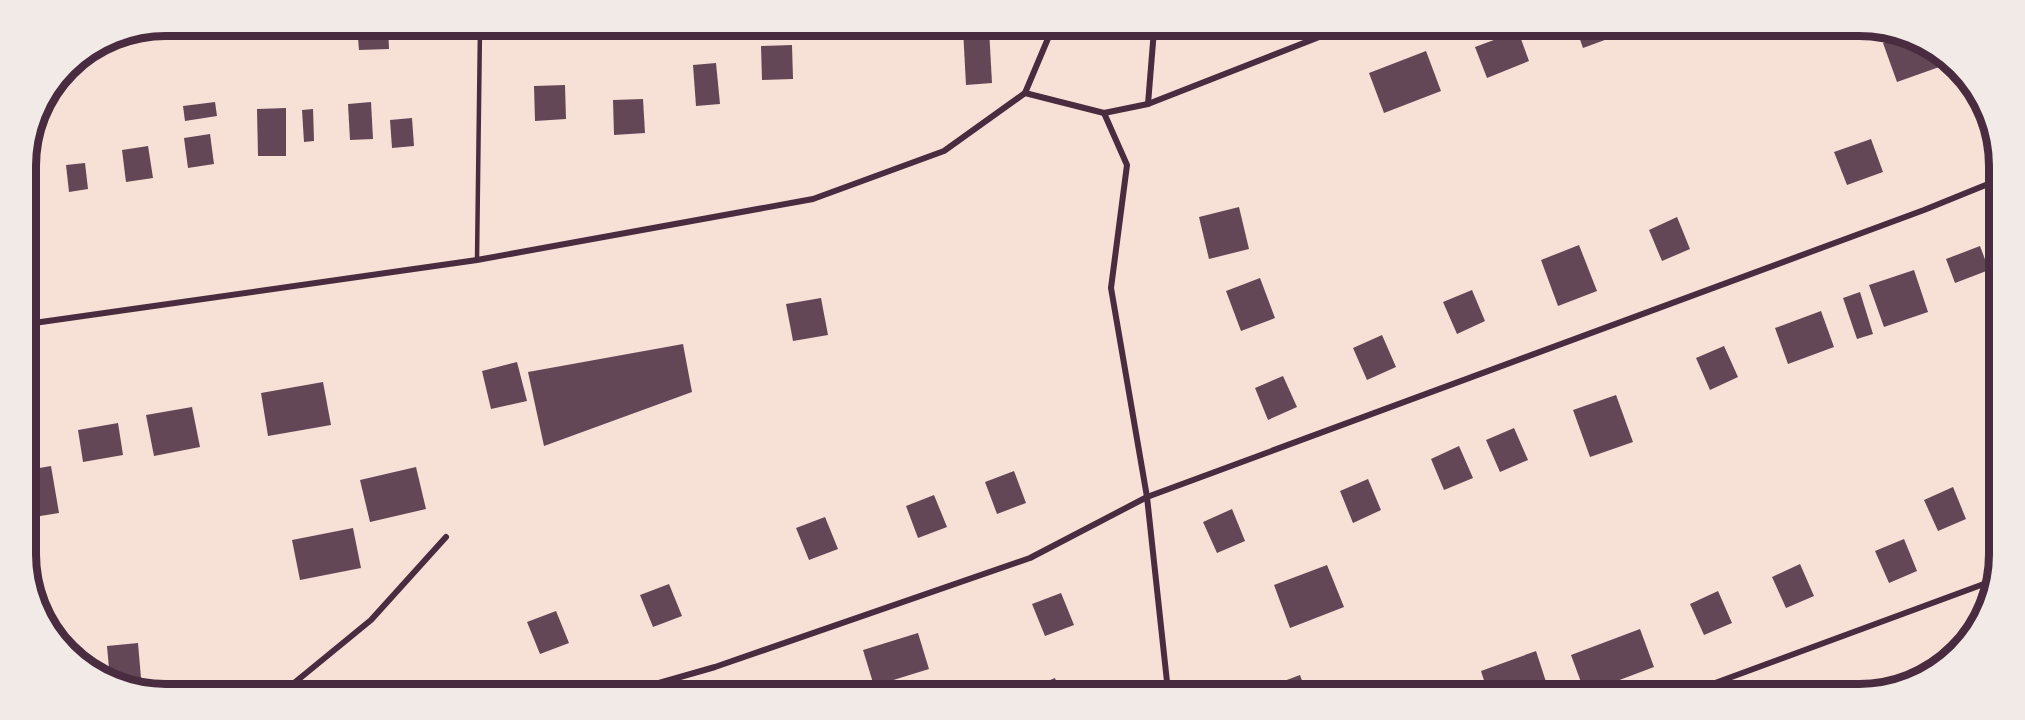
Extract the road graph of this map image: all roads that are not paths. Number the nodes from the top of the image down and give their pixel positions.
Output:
1 (480, 36) edge
2 (1049, 36) edge
3 (1154, 36) edge
4 (1322, 36) edge
5 (1024, 93) junction
6 (1148, 105) junction
7 (1104, 113) junction
8 (1989, 184) edge
9 (477, 260) junction
10 (36, 323) edge
11 (1147, 497) junction
12 (446, 537) dead end
13 (1986, 583) edge
14 (293, 684) edge
15 (656, 684) edge
16 (1167, 684) edge
17 (1712, 684) edge

1 - 9 lane
2 - 5 street
3 - 6 street
4 - 6 street
5 - 7 street
5 - 9 street
6 - 7 street
7 - 11 street
8 - 11 street
9 - 10 street
11 - 15 street
11 - 16 street
12 - 14 street
13 - 17 street

